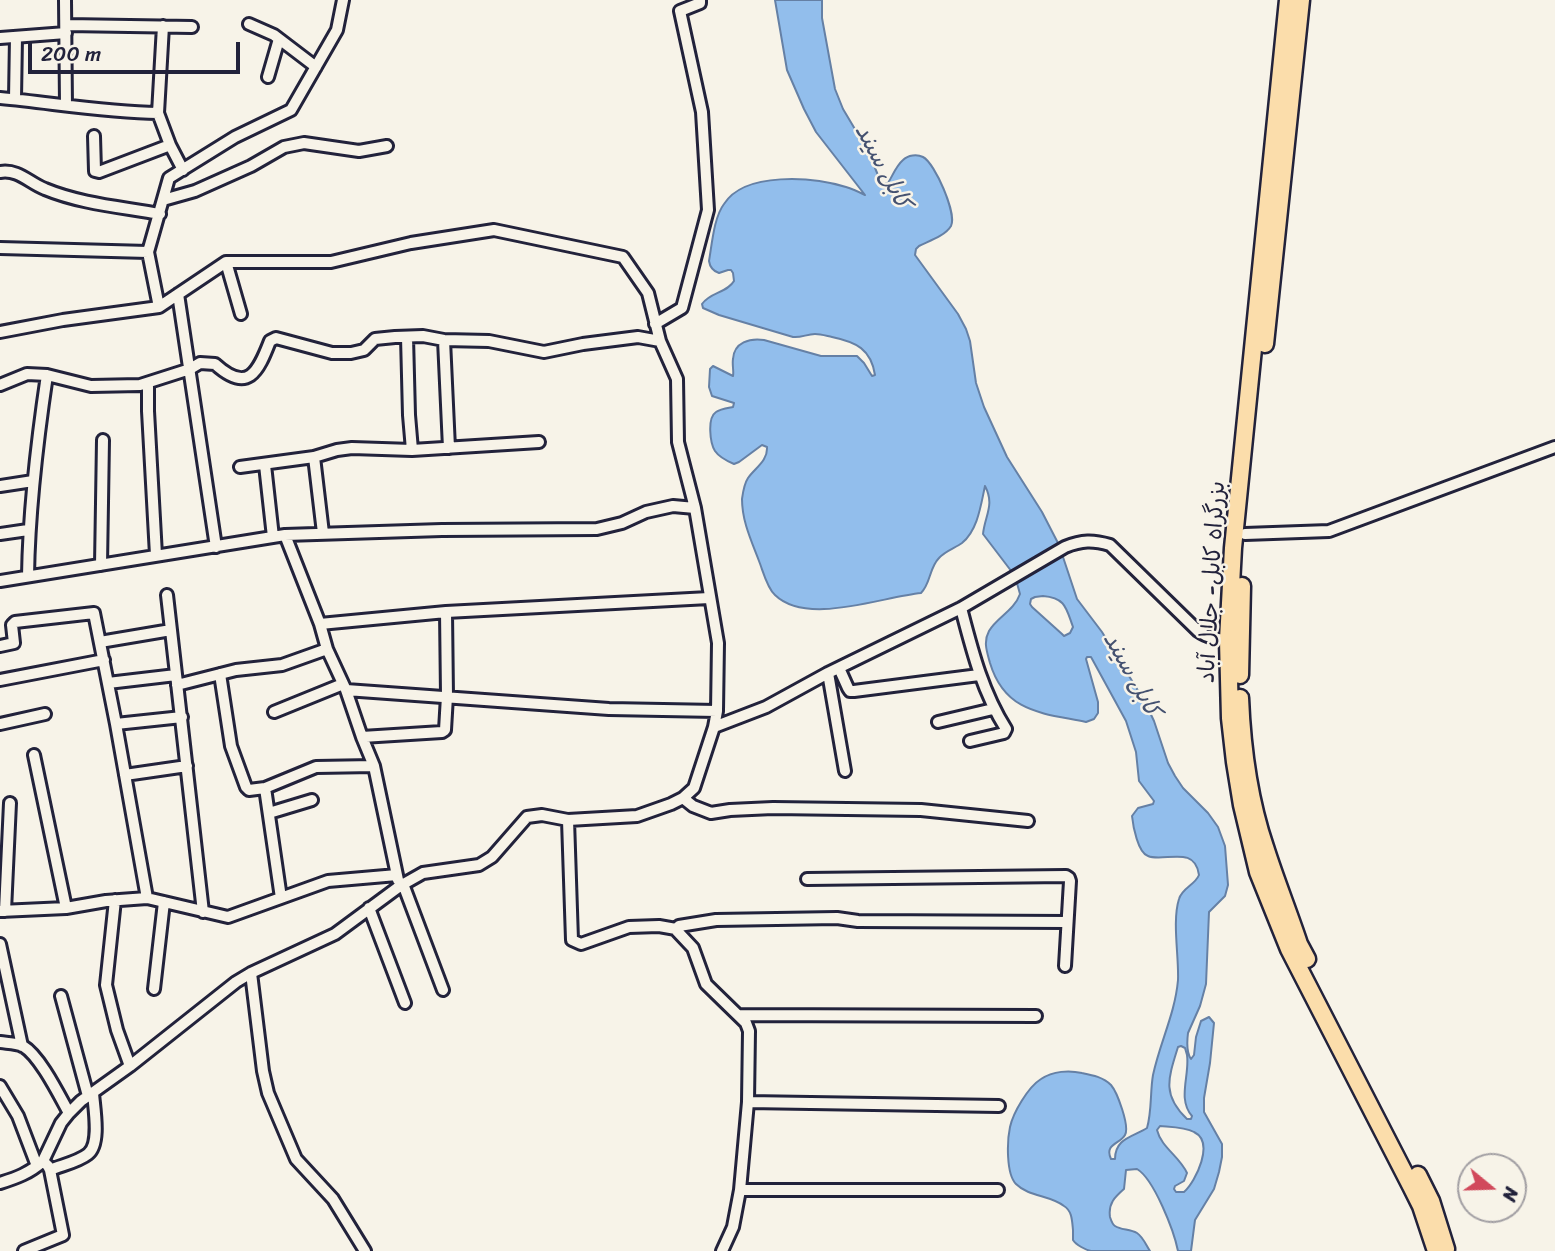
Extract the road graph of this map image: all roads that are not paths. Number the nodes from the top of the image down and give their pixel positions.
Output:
1 (65, 0) edge
2 (342, 0) edge
3 (700, 0) edge
4 (1288, 0) edge
5 (1301, 0) edge
6 (248, 24) dead end
7 (163, 26) junction
8 (192, 27) dead end
9 (66, 29) junction
10 (16, 37) junction
11 (0, 38) edge
12 (279, 39) junction
13 (316, 67) junction
14 (268, 77) dead end
15 (1285, 91) junction
16 (0, 98) edge
17 (15, 99) junction
18 (66, 105) junction
19 (158, 113) junction
20 (94, 136) dead end
21 (170, 145) junction
22 (387, 146) dead end
23 (183, 170) junction
24 (0, 172) edge
25 (163, 200) junction
26 (160, 214) junction
27 (0, 248) edge
28 (148, 252) junction
29 (226, 262) junction
30 (178, 294) junction
31 (159, 307) junction
32 (242, 314) dead end
33 (655, 324) junction
34 (0, 332) edge
35 (407, 337) junction
36 (444, 340) junction
37 (660, 341) junction
38 (190, 369) junction
39 (47, 375) junction
40 (148, 383) junction
41 (0, 385) edge
42 (103, 440) dead end
43 (539, 442) dead end
44 (1555, 447) edge
45 (449, 448) junction
46 (412, 450) junction
47 (314, 457) junction
48 (264, 465) junction
49 (240, 467) dead end
50 (33, 481) junction
51 (0, 486) edge
52 (695, 508) junction
53 (28, 530) junction
54 (323, 533) junction
55 (0, 534) edge
56 (279, 536) junction
57 (1241, 544) junction
58 (216, 547) junction
59 (156, 555) junction
60 (101, 565) junction
61 (28, 576) junction
62 (0, 581) edge
63 (167, 595) dead end
64 (709, 598) junction
65 (961, 608) junction
66 (446, 612) junction
67 (1235, 617) junction
68 (320, 624) junction
69 (171, 630) junction
70 (1228, 640) junction
71 (100, 642) junction
72 (0, 646) edge
73 (327, 649) junction
74 (104, 660) junction
75 (839, 668) junction
76 (828, 673) junction
77 (220, 674) junction
78 (979, 674) junction
79 (0, 680) edge
80 (177, 680) junction
81 (108, 683) junction
82 (345, 687) junction
83 (447, 696) junction
84 (993, 709) junction
85 (718, 711) junction
86 (274, 712) dead end
87 (45, 714) dead end
88 (182, 717) junction
89 (938, 722) dead end
90 (116, 723) junction
91 (0, 724) edge
92 (714, 727) junction
93 (362, 737) junction
94 (970, 741) dead end
95 (34, 755) dead end
96 (187, 766) junction
97 (374, 766) junction
98 (845, 771) dead end
99 (125, 775) junction
100 (265, 789) junction
101 (683, 798) junction
102 (312, 800) dead end
103 (10, 803) dead end
104 (269, 813) junction
105 (568, 820) junction
106 (1028, 821) dead end
107 (807, 879) dead end
108 (400, 881) junction
109 (148, 898) junction
110 (281, 898) junction
111 (115, 900) junction
112 (164, 902) junction
113 (65, 908) junction
114 (369, 908) junction
115 (3, 911) edge
116 (203, 912) junction
117 (1067, 922) junction
118 (677, 929) junction
119 (0, 944) edge
120 (1294, 946) junction
121 (1065, 966) dead end
122 (251, 974) junction
123 (154, 989) dead end
124 (443, 990) dead end
125 (61, 996) dead end
126 (405, 1003) dead end
127 (738, 1015) junction
128 (1036, 1016) dead end
129 (0, 1042) edge
130 (22, 1046) junction
131 (130, 1066) junction
132 (0, 1086) edge
133 (90, 1095) junction
134 (748, 1102) junction
135 (999, 1106) dead end
136 (69, 1113) junction
137 (43, 1166) junction
138 (0, 1183) edge
139 (740, 1189) junction
140 (998, 1191) dead end
141 (1426, 1204) junction
142 (24, 1251) edge
143 (365, 1251) edge
144 (722, 1251) edge
145 (1436, 1251) edge
146 (1447, 1251) edge

1 - 9 street
2 - 13 street
3 - 33 street
4 - 15 highway, بزرگراه کابل- جلال آباد
5 - 15 highway, بزرگراه کابل- جلال آباد
6 - 12 street
7 - 8 street
7 - 9 street
7 - 19 street
9 - 10 street
9 - 18 street
10 - 11 street
10 - 17 street
12 - 13 street
12 - 14 street
13 - 23 street
15 - 57 highway, بزرگراه کابل- جلال آباد
16 - 17 street
17 - 18 street
18 - 19 street
19 - 21 street
20 - 21 street
21 - 23 street
22 - 25 street
23 - 25 street
24 - 26 street
25 - 26 street
26 - 28 street
27 - 28 street
28 - 31 street
29 - 30 street
29 - 32 street
29 - 33 street
30 - 31 street
30 - 38 street
31 - 34 street
33 - 37 street
35 - 36 street
35 - 38 street
35 - 46 street
36 - 37 street
36 - 45 street
37 - 52 street
38 - 40 street
38 - 58 street
39 - 40 street
39 - 41 street
39 - 50 street
40 - 59 street
42 - 60 street
43 - 45 street
44 - 57 street
45 - 46 street
46 - 47 street
47 - 48 street
47 - 54 street
48 - 49 street
48 - 56 street
50 - 51 street
50 - 53 street
52 - 54 street
52 - 64 street
53 - 55 street
53 - 61 street
54 - 56 street
56 - 58 street
56 - 68 street
57 - 67 highway, بزرگراه کابل- جلال آباد
58 - 59 street
59 - 60 street
60 - 61 street
61 - 62 street
63 - 69 street
64 - 66 street
64 - 85 street
65 - 70 street
65 - 75 street
65 - 78 street
66 - 68 street
66 - 83 street
67 - 70 highway, بزرگراه کابل- جلال آباد
67 - 120 highway, بزرگراه کابل- جلال آباد
68 - 73 street
69 - 71 street
69 - 80 street
70 - 120 highway, بزرگراه کابل- جلال آباد
71 - 72 street
71 - 74 street
73 - 77 street
73 - 82 street
74 - 79 street
74 - 81 street
75 - 76 street
75 - 78 street
76 - 92 street
76 - 98 street
77 - 80 street
77 - 100 street
78 - 84 street
80 - 81 street
80 - 88 street
81 - 90 street
82 - 83 street
82 - 86 street
82 - 93 street
83 - 85 street
83 - 93 street
84 - 89 street
84 - 94 street
85 - 92 street
87 - 91 street
88 - 90 street
88 - 96 street
90 - 99 street
92 - 101 street
93 - 97 street
95 - 113 street
96 - 99 street
96 - 116 street
97 - 100 street
97 - 108 street
99 - 109 street
100 - 104 street
101 - 105 street
101 - 106 street
102 - 104 street
103 - 115 street
104 - 110 street
105 - 108 street
105 - 118 street
107 - 117 street
108 - 110 street
108 - 114 street
108 - 124 street
109 - 111 street
109 - 112 street
110 - 116 street
111 - 113 street
111 - 131 street
112 - 116 street
112 - 123 street
113 - 115 street
114 - 122 street
114 - 126 street
117 - 118 street
117 - 121 street
118 - 127 street
119 - 130 street
120 - 141 highway, بزرگراه کابل- جلال آباد
122 - 131 street
122 - 143 street
125 - 133 street
127 - 128 street
127 - 134 street
129 - 130 street
130 - 136 street
131 - 133 street
132 - 137 street
133 - 136 street
133 - 137 street
134 - 135 street
134 - 139 street
136 - 137 street
137 - 138 street
137 - 142 street
139 - 140 street
139 - 144 street
141 - 145 highway, بزرگراه کابل- جلال آباد
141 - 146 highway, بزرگراه کابل- جلال آباد

